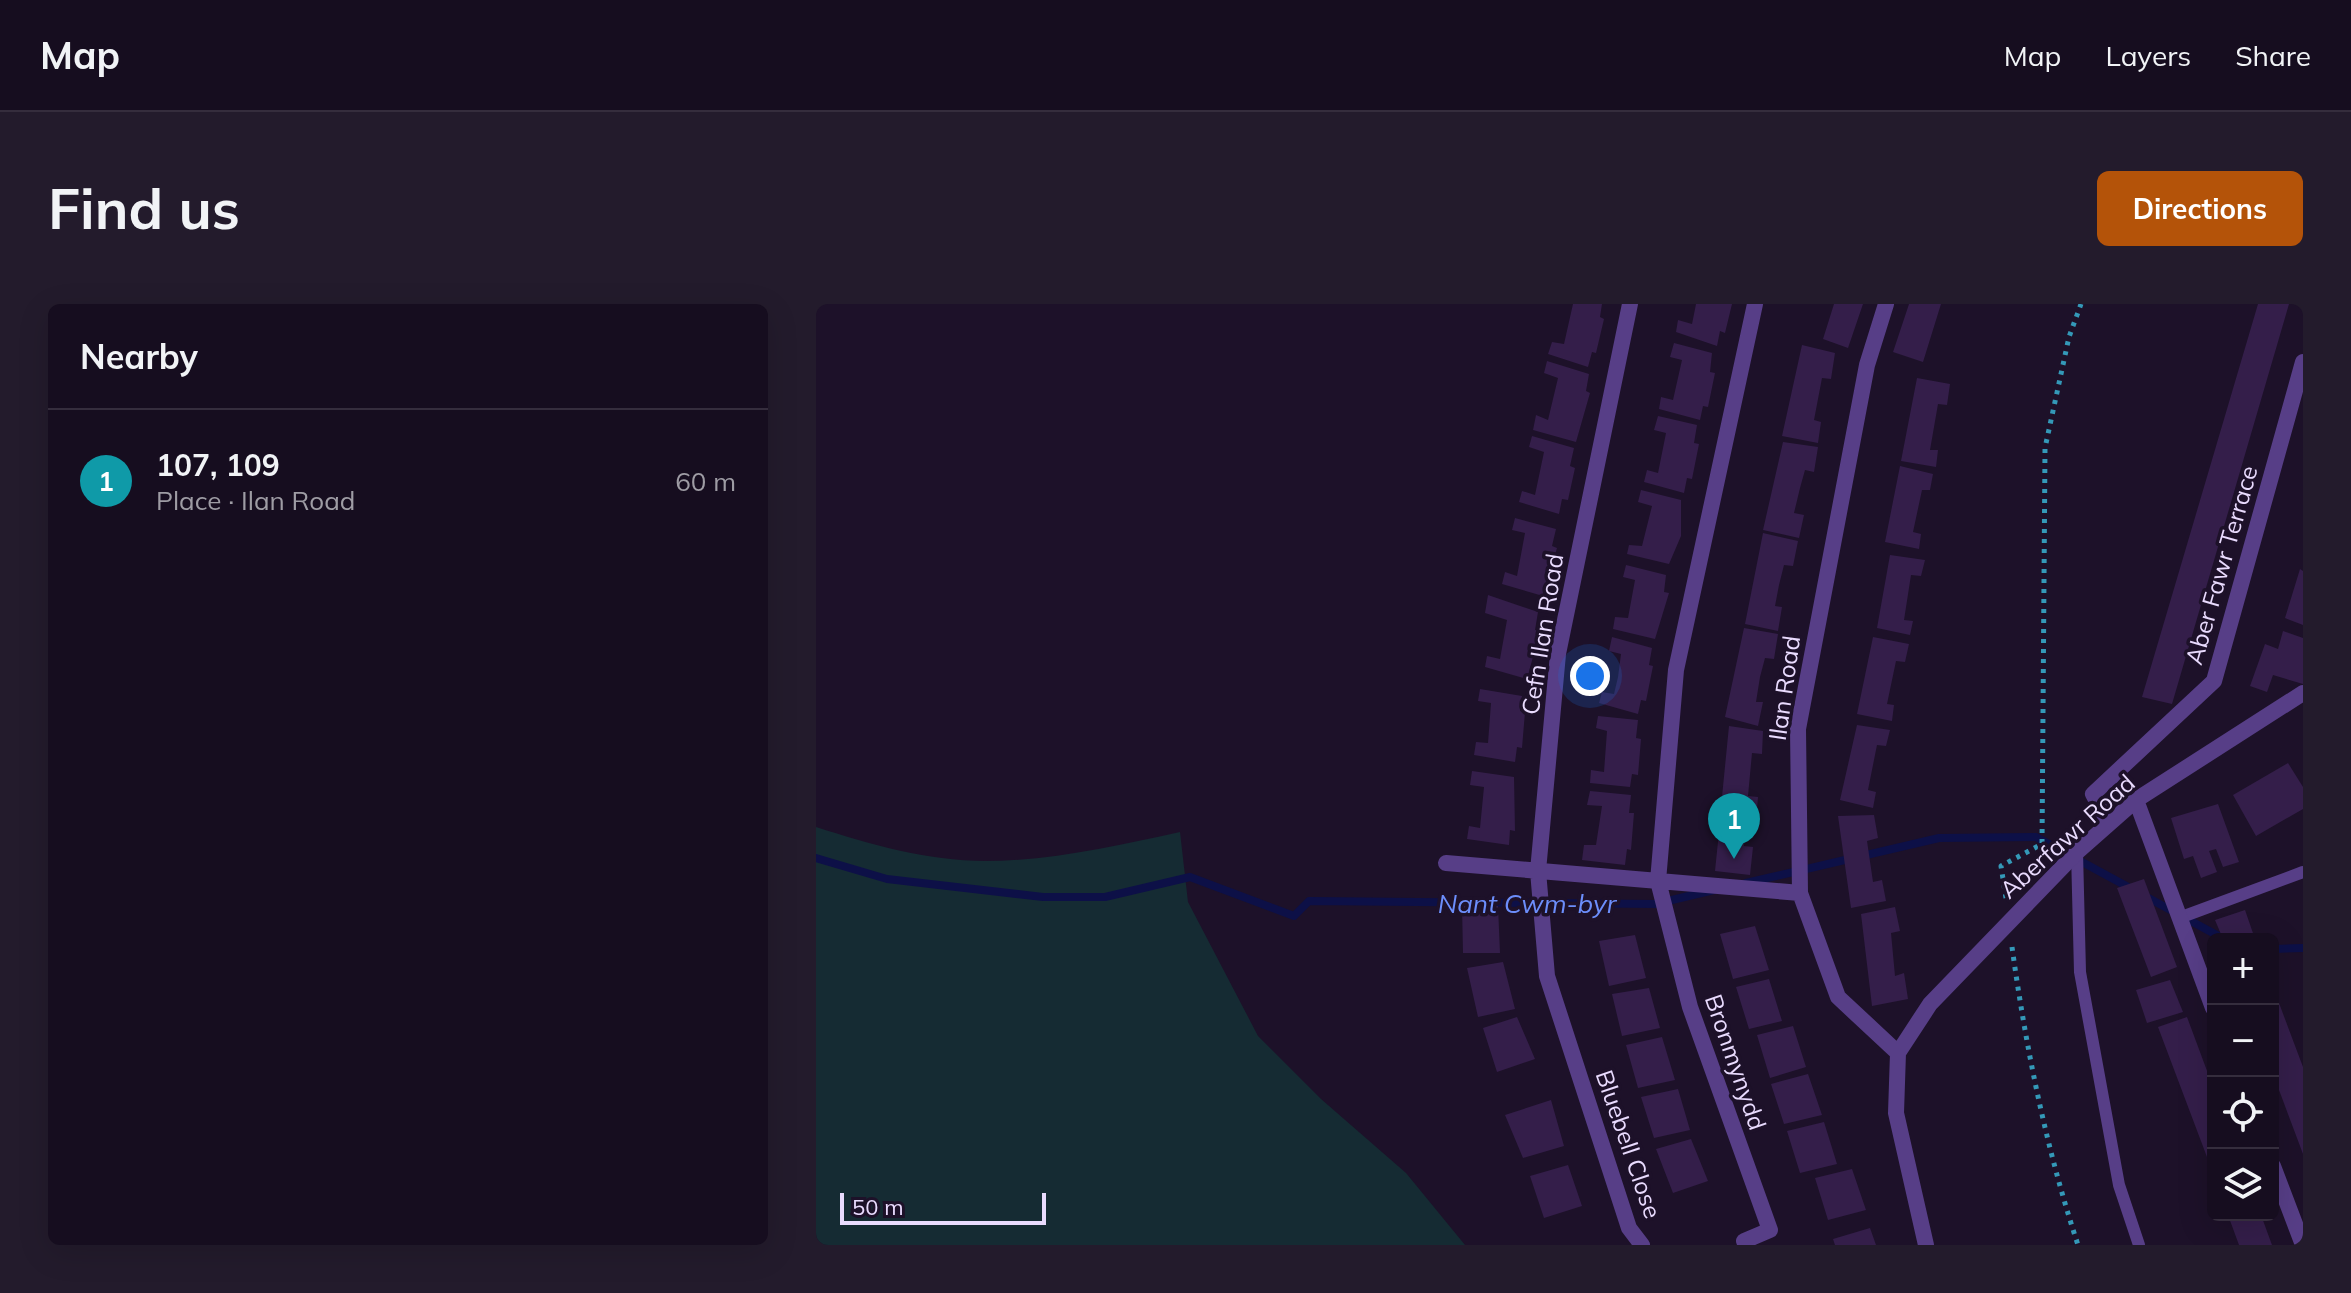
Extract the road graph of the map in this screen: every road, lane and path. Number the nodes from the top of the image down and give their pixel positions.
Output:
1 (1630, 304) edge
2 (1755, 304) edge
3 (1886, 304) edge
4 (2081, 304) edge
5 (2303, 362) edge
6 (2303, 693) edge
7 (2136, 800) junction
8 (2109, 824) junction
9 (2077, 852) junction
10 (1446, 863) dead end
11 (1538, 871) junction
12 (2303, 872) edge
13 (1658, 881) junction
14 (1800, 893) junction
15 (2013, 911) junction
16 (2179, 918) junction
17 (2011, 939) dead end
18 (2212, 1005) edge
19 (1898, 1053) junction
20 (1574, 1056) joint
21 (2279, 1182) edge
22 (1744, 1241) dead end
23 (1642, 1245) edge
24 (1926, 1245) edge
25 (2078, 1245) edge
26 (2139, 1245) edge
27 (2303, 1245) edge

1 - 11 street, Cefn Ilan Road
2 - 13 street
3 - 14 street, Ilan Road
4 - 15 path
5 - 8 street, Aber Fawr Terrace
6 - 7 street, Aberfawr Road
7 - 8 street, Aberfawr Road
7 - 16 street
8 - 9 street, Aberfawr Road
9 - 15 street, Aberfawr Road
9 - 26 lane
10 - 11 street
11 - 13 street
11 - 20 street, Cefn Ilan Road
12 - 16 lane
13 - 14 street
13 - 22 street, Bronmynydd
14 - 19 street, Ilan Road
15 - 19 street, Aberfawr Road
16 - 18 street
17 - 25 path
19 - 24 street
20 - 23 street, Bluebell Close
21 - 27 street

